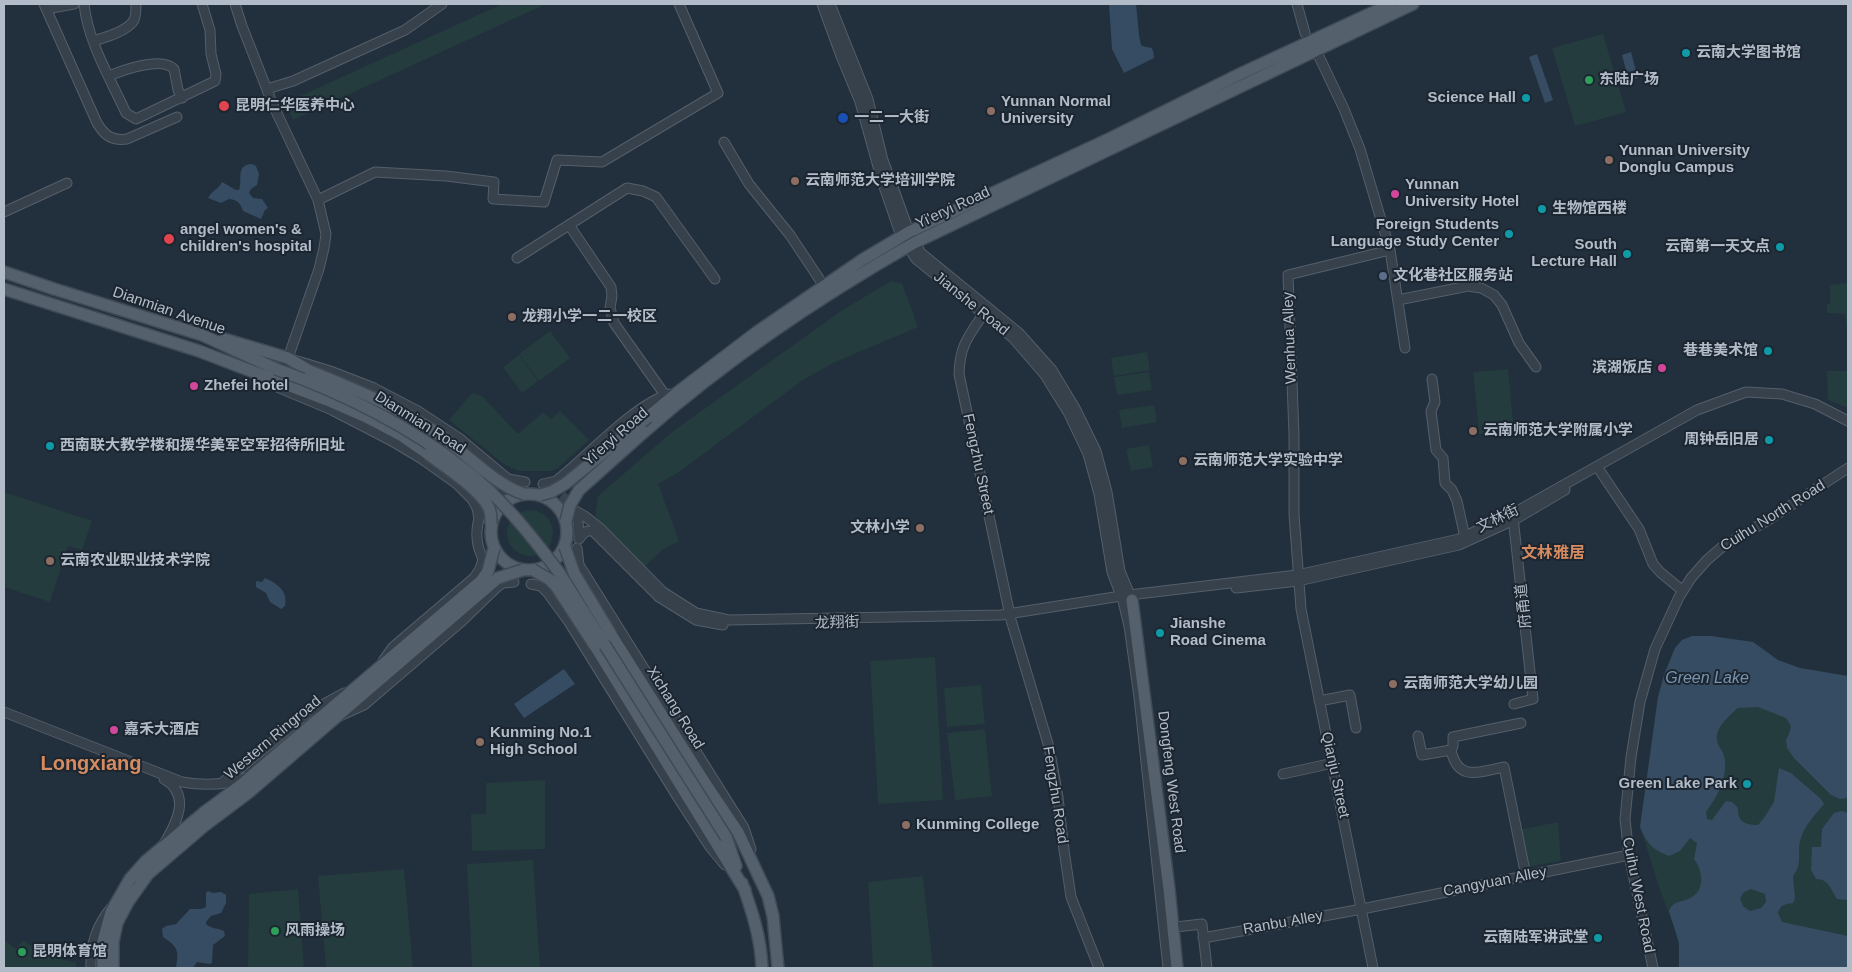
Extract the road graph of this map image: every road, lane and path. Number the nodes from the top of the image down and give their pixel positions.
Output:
1 (74, 4) edge
2 (84, 4) edge
3 (136, 4) edge
4 (202, 4) edge
5 (235, 4) edge
6 (442, 4) edge
7 (680, 4) edge
8 (822, 4) edge
9 (830, 4) edge
10 (1297, 4) edge
11 (1391, 4) edge
12 (1412, 4) edge
13 (45, 7) edge
14 (93, 41) junction
15 (1311, 41) junction
16 (109, 76) junction
17 (267, 89) junction
18 (182, 98) junction
19 (177, 118) dead end
20 (724, 142) dead end
21 (68, 183) dead end
22 (318, 200) junction
23 (4, 212) edge
24 (569, 225) junction
25 (905, 234) junction
26 (910, 245) junction
27 (1390, 250) junction
28 (517, 258) dead end
29 (4, 272) edge
30 (715, 279) dead end
31 (824, 286) junction
32 (4, 289) edge
33 (1398, 300) junction
34 (984, 313) junction
35 (202, 334) junction
36 (1405, 348) dead end
37 (199, 351) junction
38 (288, 358) junction
39 (227, 362) junction
40 (1536, 367) dead end
41 (276, 369) junction
42 (1432, 379) dead end
43 (678, 392) junction
44 (665, 395) junction
45 (1848, 421) edge
46 (1848, 426) edge
47 (1848, 468) edge
48 (1600, 471) junction
49 (510, 486) tunnel mouth
50 (524, 488) junction
51 (544, 489) junction
52 (1513, 517) junction
53 (566, 521) junction
54 (491, 524) junction
55 (528, 532) joint
56 (1465, 539) junction
57 (565, 547) junction
58 (494, 548) junction
59 (577, 548) junction
60 (486, 564) junction
61 (528, 570) junction
62 (1298, 578) junction
63 (506, 580) junction
64 (1683, 591) junction
65 (1127, 598) junction
66 (1010, 617) junction
67 (352, 689) junction
68 (1319, 700) junction
69 (1640, 702) joint
70 (1514, 704) dead end
71 (4, 712) edge
72 (4, 716) edge
73 (1521, 723) dead end
74 (1356, 728) dead end
75 (1418, 736) dead end
76 (1451, 750) junction
77 (1333, 763) junction
78 (1283, 774) dead end
79 (253, 775) junction
80 (222, 784) junction
81 (726, 837) junction
82 (161, 848) junction
83 (1629, 855) junction
84 (1526, 876) junction
85 (762, 884) junction
86 (745, 890) junction
87 (114, 904) junction
88 (1362, 909) junction
89 (1169, 928) junction
90 (1203, 938) junction
91 (91, 968) edge
92 (103, 968) edge
93 (113, 968) edge
94 (762, 968) edge
95 (778, 968) edge
96 (1099, 968) edge
97 (1168, 968) edge
98 (1177, 968) edge
99 (1206, 968) edge
100 (1373, 968) edge
101 (1653, 968) edge

1 - 13 street
2 - 14 street
3 - 14 street
4 - 18 street
5 - 17 street
6 - 17 street
7 - 22 street
8 - 25 street, Jianshe Road
9 - 25 street, Jianshe Road
10 - 15 street
11 - 15 main road, Yi'eryi Road
12 - 15 main road, Yi'eryi Road
13 - 19 street
14 - 16 street
15 - 25 main road, Yi'eryi Road
15 - 26 main road, Yi'eryi Road
15 - 27 street
16 - 18 street
16 - 18 street
17 - 22 street
20 - 31 street
21 - 23 street
22 - 38 street
24 - 28 street
24 - 30 street
24 - 44 street
25 - 26 street, Jianshe Road
25 - 31 main road, Yi'eryi Road
26 - 34 street, Jianshe Road
26 - 53 main road, Yi'eryi Road, bridge
26 - 65 street, Jianshe Road
27 - 33 street
27 - 62 street, Wenhua Alley
29 - 35 main road, Dianmian Avenue
31 - 43 main road, Yi'eryi Road
32 - 37 main road, Dianmian Avenue
33 - 36 street
33 - 40 street
34 - 65 street, Jianshe Road
34 - 66 street, Fengzhu Street
35 - 38 main road
35 - 41 main road, Dianmian Avenue
37 - 39 main road, Dianmian Avenue
37 - 41 main road, Dianmian Avenue
38 - 50 street
38 - 50 main road, bridge
39 - 54 main road, Dianmian Avenue, bridge
39 - 60 street
41 - 55 main road, Dianmian Road, bridge
42 - 56 street
43 - 44 street
43 - 51 main road, Yi'eryi Road, bridge
44 - 51 street
45 - 52 street, 文林街
46 - 48 street, 文林街
47 - 64 street, Cuihu North Road
48 - 52 street, 文林街
48 - 64 street
49 - 50 street
50 - 51 main road
50 - 54 main road, bridge
51 - 53 main road
52 - 56 street, 文林街
52 - 70 street, 府甬道
53 - 57 main road
54 - 58 main road
55 - 81 main road, Xichang Road, bridge
56 - 62 street, 文林街
57 - 61 main road, bridge
57 - 85 main road, Xichang Road, bridge
58 - 60 main road, Western Ringroad, bridge
58 - 61 main road, bridge
59 - 66 street, 龙翔街
59 - 66 street, 龙翔街
59 - 85 street
60 - 67 main road, Western Ringroad
61 - 63 main road, Western Ringroad, bridge
61 - 86 main road, Xichang Road, bridge
62 - 65 street, 文林街
62 - 68 street, Qianju Street
63 - 86 street
63 - 93 main road, Western Ringroad
64 - 69 street, Cuihu North Road
65 - 66 street, 龙翔街
65 - 89 main road, Dongfeng West Road
66 - 96 street, Fengzhu Road
67 - 79 main road, Western Ringroad
67 - 80 street
68 - 74 street
68 - 77 street, Qianju Street
69 - 83 street, Cuihu West Road
71 - 80 street
72 - 82 street
73 - 76 street
75 - 76 street
76 - 84 street
77 - 78 street
77 - 88 street, Qianju Street
79 - 80 street
79 - 82 main road, Western Ringroad
81 - 85 main road, Xichang Road
81 - 86 main road, Xichang Road
82 - 87 main road, Western Ringroad
83 - 84 street, Cangyuan Alley
83 - 101 street, Cuihu West Road
84 - 88 street, Cangyuan Alley
85 - 95 main road, Xichang Road
86 - 94 main road, Xichang Road
87 - 91 street
87 - 92 main road, Western Ringroad
88 - 90 street, Ranbu Alley
88 - 100 street, Qianju Street
89 - 90 street
89 - 97 street, Dongfeng West Road
89 - 98 main road, Dongfeng West Road
90 - 99 street

